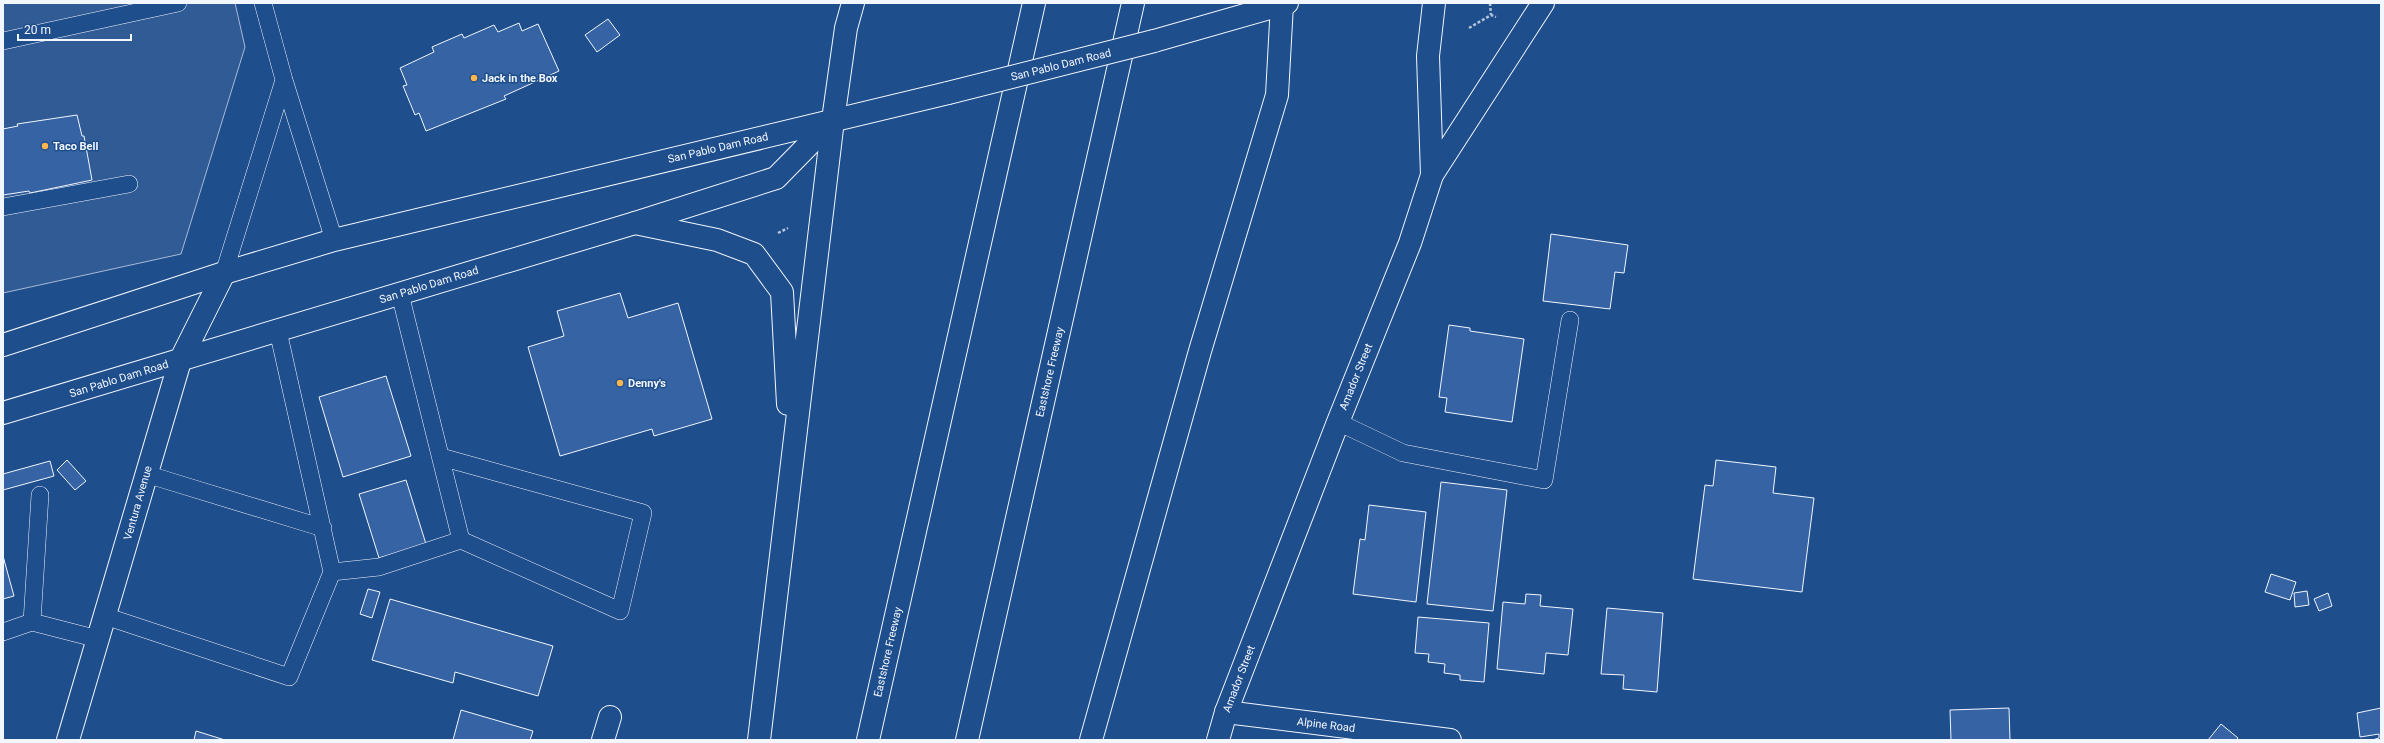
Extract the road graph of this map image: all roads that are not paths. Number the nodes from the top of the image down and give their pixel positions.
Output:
1 (178, 3) edge
2 (263, 3) edge
3 (853, 3) edge
4 (1034, 3) edge
5 (1133, 3) edge
6 (1434, 3) edge
7 (1543, 3) edge
8 (1284, 4) edge
9 (3, 41) edge
10 (284, 80) junction
11 (834, 120) junction
12 (1432, 175) junction
13 (129, 184) dead end
14 (3, 207) edge
15 (635, 223) junction
16 (334, 240) junction
17 (224, 273) junction
18 (400, 294) junction
19 (1570, 320) dead end
20 (278, 331) junction
21 (3, 345) edge
22 (180, 361) junction
23 (3, 413) edge
24 (1338, 422) junction
25 (440, 456) junction
26 (791, 462) junction
27 (146, 474) junction
28 (40, 495) dead end
29 (323, 528) junction
30 (461, 540) junction
31 (332, 572) junction
32 (105, 616) junction
33 (32, 622) junction
34 (3, 632) edge
35 (98, 639) junction
36 (1226, 712) junction
37 (610, 716) dead end
38 (68, 740) edge
39 (603, 740) edge
40 (759, 740) edge
41 (868, 740) edge
42 (967, 740) edge
43 (1091, 740) edge
44 (1218, 740) edge
45 (1450, 740) edge

1 - 9 lane
2 - 10 lane
3 - 11 main road
4 - 41 main road, Eastshore Freeway
5 - 42 main road, Eastshore Freeway
6 - 12 main road, Amador Street
7 - 12 main road
8 - 11 main road, San Pablo Dam Road, bridge
8 - 43 main road
10 - 16 lane
10 - 17 lane
11 - 15 main road, San Pablo Dam Road
11 - 16 main road, San Pablo Dam Road
11 - 26 main road
12 - 24 main road, Amador Street
13 - 14 lane
15 - 18 main road, San Pablo Dam Road
15 - 26 main road
16 - 17 main road, San Pablo Dam Road
17 - 21 main road, San Pablo Dam Road
17 - 22 main road, Ventura Avenue
18 - 20 main road, San Pablo Dam Road
18 - 25 lane
19 - 24 lane
20 - 22 main road, San Pablo Dam Road
20 - 29 lane
22 - 23 main road, San Pablo Dam Road
22 - 27 main road, Ventura Avenue
24 - 36 main road, Amador Street
25 - 30 lane
25 - 30 lane
26 - 40 main road
27 - 29 lane
27 - 32 main road, Ventura Avenue
28 - 33 lane
29 - 31 lane
30 - 31 lane
31 - 32 lane
32 - 35 main road, Ventura Avenue
33 - 34 lane
33 - 35 lane
35 - 38 main road, Ventura Avenue
36 - 44 main road, Amador Street
36 - 45 main road, Alpine Road
37 - 39 main road

